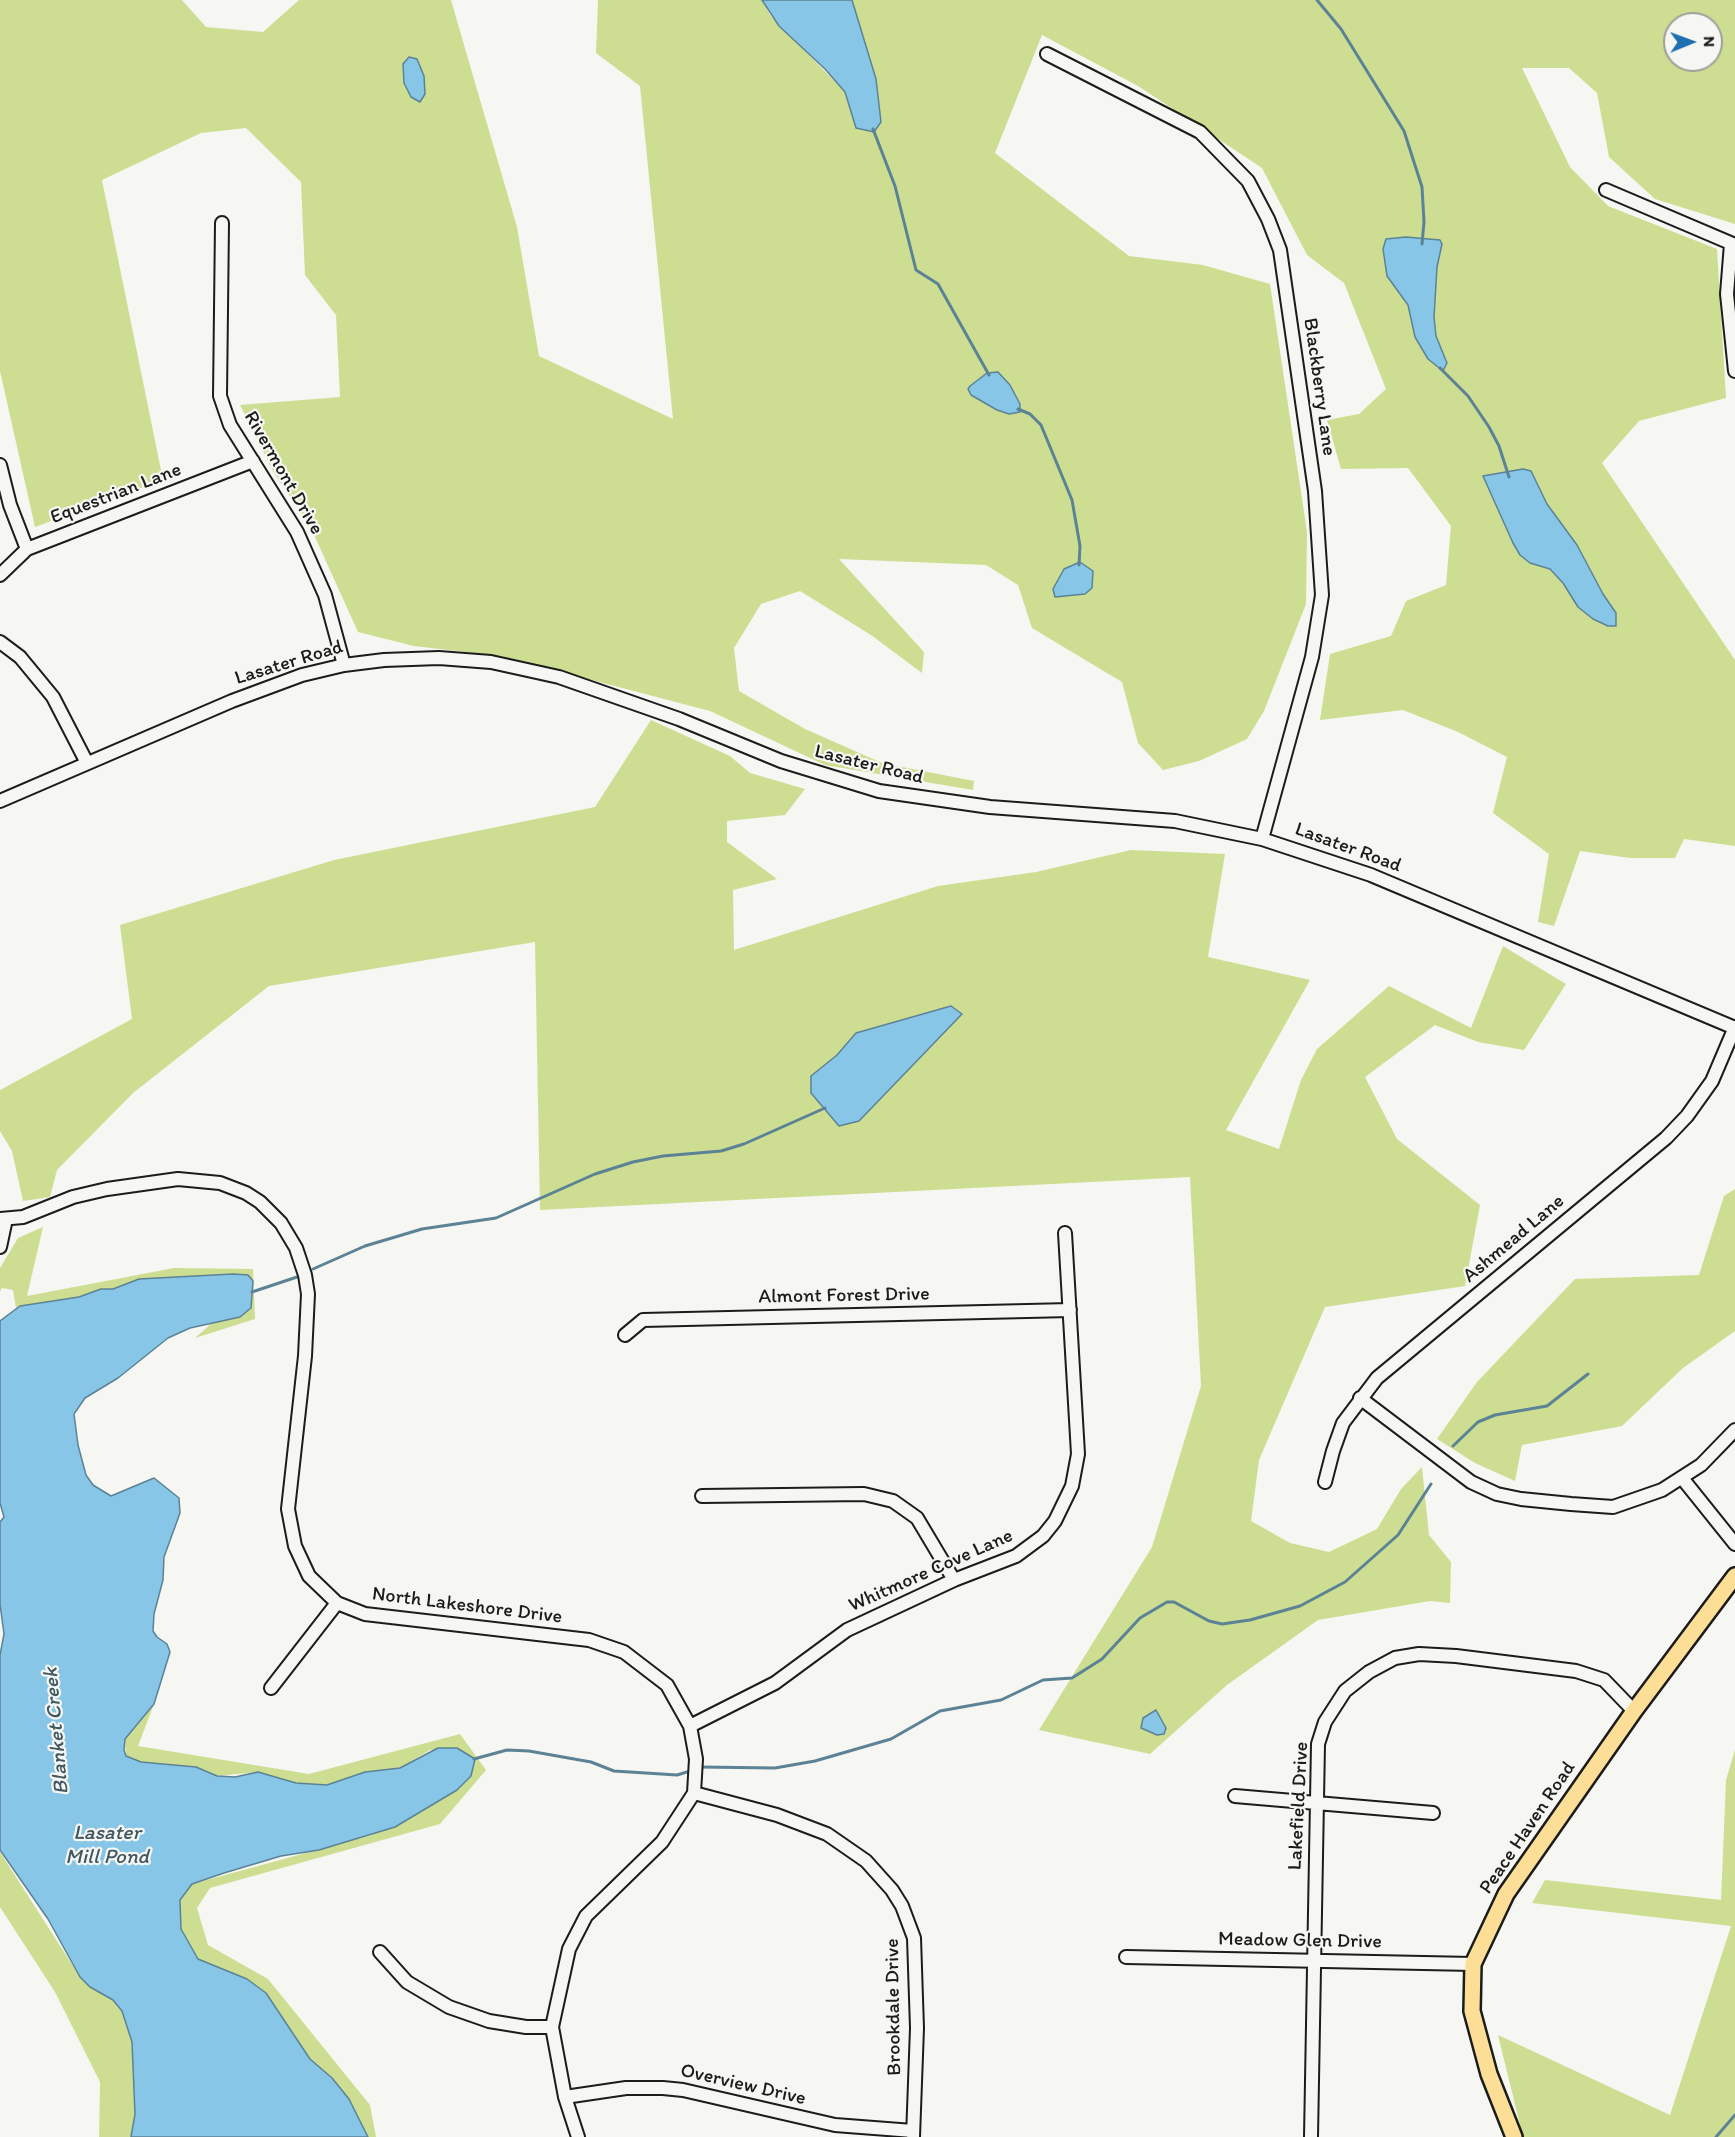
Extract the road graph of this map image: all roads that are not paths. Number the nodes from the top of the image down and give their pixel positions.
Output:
1 (1047, 54) dead end
2 (1606, 190) dead end
3 (222, 224) dead end
4 (1733, 244) edge
5 (1735, 371) edge
6 (253, 461) junction
7 (0, 465) edge
8 (27, 549) junction
9 (0, 575) edge
10 (0, 642) edge
11 (344, 665) junction
12 (87, 763) junction
13 (0, 801) edge
14 (1262, 839) junction
15 (1735, 1027) edge
16 (3, 1219) edge
17 (1065, 1233) dead end
18 (0, 1247) edge
19 (1070, 1310) junction
20 (625, 1335) dead end
21 (1360, 1398) junction
22 (1735, 1430) edge
23 (1682, 1478) junction
24 (1325, 1482) dead end
25 (702, 1496) dead end
26 (1735, 1544) edge
27 (1735, 1576) edge
28 (954, 1580) junction
29 (337, 1603) junction
30 (272, 1688) dead end
31 (1634, 1711) junction
32 (690, 1726) junction
33 (694, 1793) junction
34 (1235, 1796) dead end
35 (1316, 1804) junction
36 (1433, 1813) dead end
37 (380, 1952) dead end
38 (1126, 1957) dead end
39 (1314, 1961) junction
40 (1473, 1964) junction
41 (552, 2027) junction
42 (565, 2097) junction
43 (913, 2134) edge
44 (578, 2137) edge
45 (1311, 2137) edge
46 (1514, 2137) edge

1 - 14 street, Blackberry Lane
2 - 4 street
3 - 6 street, Rivermont Drive
4 - 5 street
6 - 8 street, Equestrian Lane
6 - 11 street, Rivermont Drive
7 - 8 street
8 - 9 street, Equestrian Lane
10 - 12 street
11 - 12 street, Lasater Road
11 - 14 street, Lasater Road
12 - 13 street, Lasater Road
14 - 15 street, Lasater Road
15 - 21 street, Ashmead Lane
16 - 18 street
16 - 29 street, North Lakeshore Drive
17 - 19 street, Whitmore Cove Lane
19 - 20 street, Almont Forest Drive
19 - 28 street, Whitmore Cove Lane
21 - 23 street
21 - 24 street, Ashmead Lane
22 - 23 street
23 - 26 street
25 - 28 street
27 - 31 main road, Peace Haven Road
28 - 32 street, Whitmore Cove Lane
29 - 30 street
29 - 32 street, North Lakeshore Drive
31 - 35 street, Lakefield Drive
31 - 40 main road, Peace Haven Road
32 - 33 street, North Lakeshore Drive
33 - 41 street, North Lakeshore Drive
33 - 43 street, Brookdale Drive
34 - 35 street
35 - 36 street
35 - 39 street, Lakefield Drive
37 - 41 street
38 - 39 street, Meadow Glen Drive
39 - 40 street, Meadow Glen Drive
39 - 45 street, Lakefield Drive
40 - 46 main road, Peace Haven Road
41 - 42 street, North Lakeshore Drive
42 - 43 street, Overview Drive
42 - 44 street, North Lakeshore Drive

